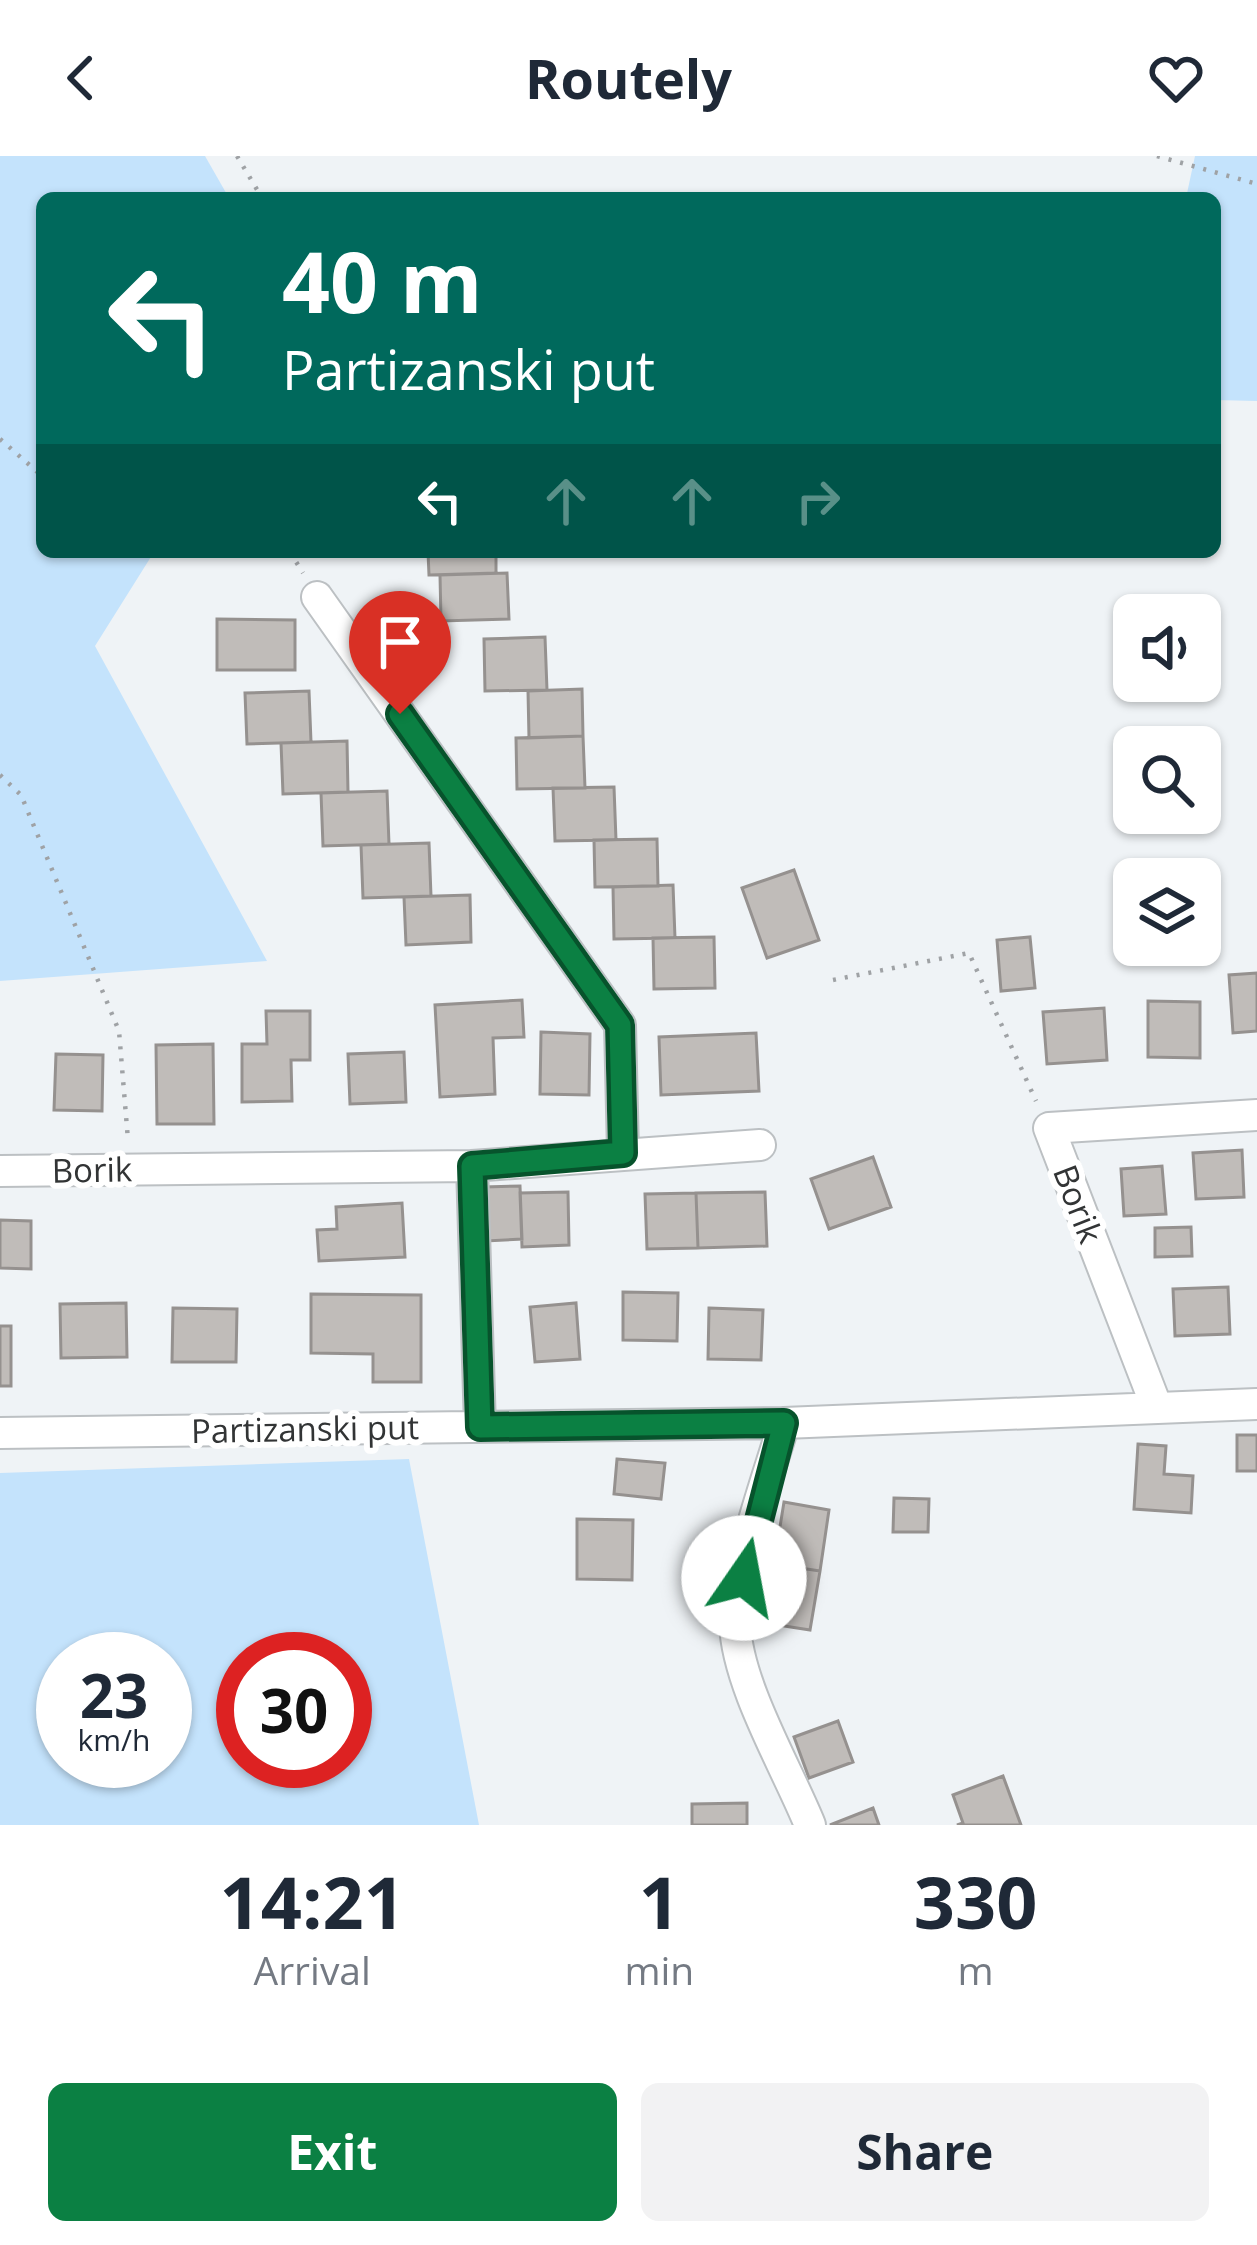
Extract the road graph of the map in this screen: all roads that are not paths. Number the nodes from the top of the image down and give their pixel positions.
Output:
1 (317, 597) dead end
2 (1257, 1115) edge
3 (760, 1145) dead end
4 (623, 1153) junction
5 (472, 1166) junction
6 (0, 1171) edge
7 (1257, 1404) edge
8 (1157, 1408) junction
9 (784, 1423) junction
10 (480, 1427) junction
11 (0, 1433) edge
12 (810, 1825) edge

1 - 4 street
2 - 8 street, Borik
3 - 4 street, Borik
4 - 5 street, Borik
5 - 6 street, Borik
5 - 10 street
7 - 8 street, Partizanski put
8 - 9 street, Partizanski put
9 - 10 street, Partizanski put
9 - 12 street
10 - 11 street, Partizanski put

